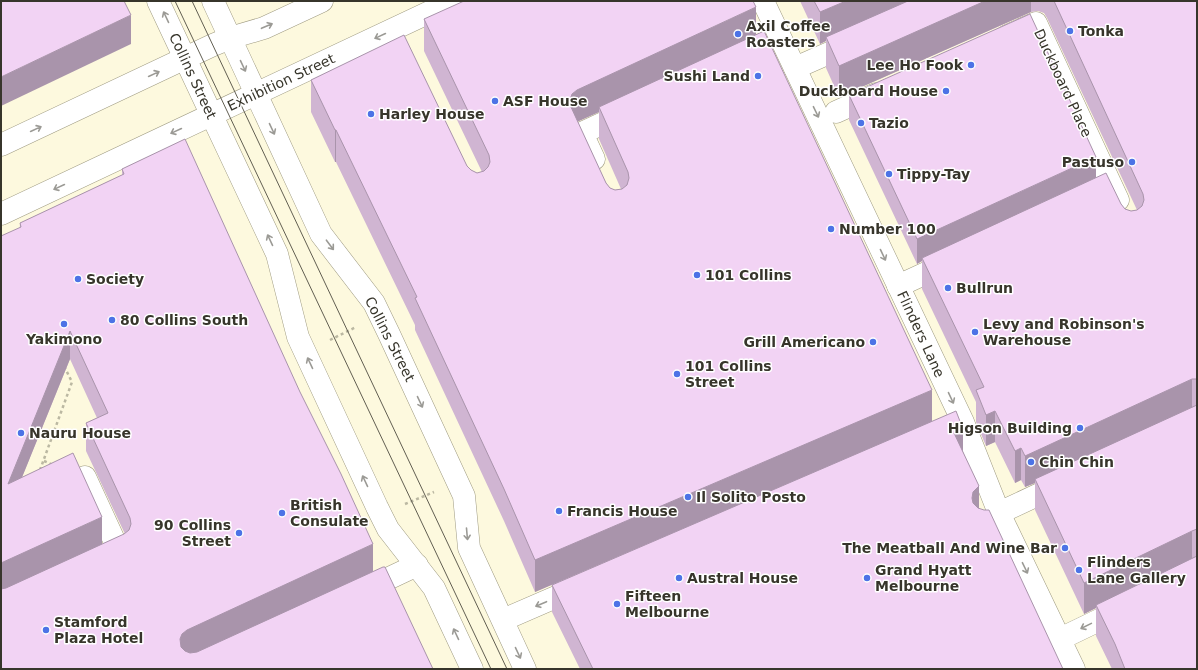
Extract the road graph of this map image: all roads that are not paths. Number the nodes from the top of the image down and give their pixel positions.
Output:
1 (158, 1) edge
2 (212, 1) edge
3 (322, 1) edge
4 (453, 1) edge
5 (763, 1) edge
6 (869, 36) edge
7 (230, 38) junction
8 (986, 45) edge
9 (185, 59) junction
10 (795, 68) junction
11 (893, 86) edge
12 (256, 94) junction
13 (646, 104) edge
14 (836, 112) dead end
15 (212, 115) junction
16 (1, 145) edge
17 (601, 174) edge
18 (1, 214) edge
19 (1126, 216) edge
20 (971, 252) edge
21 (898, 286) junction
22 (1082, 475) edge
23 (85, 477) edge
24 (991, 519) junction
25 (417, 565) junction
26 (85, 566) edge
27 (600, 578) edge
28 (344, 599) edge
29 (1142, 599) edge
30 (503, 620) junction
31 (1060, 639) junction
32 (472, 669) edge
33 (525, 669) edge
34 (1074, 669) edge

9 -> 1 street, Collins Street
2 - 7 street, Collins Street
7 -> 3 street
4 -> 12 street, Exhibition Street
5 - 10 street, Flinders Lane
6 - 10 street
7 - 9 street
7 -> 12 street, Collins Street
8 - 19 street, Duckboard Place
9 - 15 street, Collins Street
16 -> 9 street
10 -> 21 street, Flinders Lane
11 - 14 street
12 - 15 street, Exhibition Street
12 -> 30 street, Collins Street
13 - 17 street
15 -> 18 street, Exhibition Street
25 -> 15 street, Collins Street
20 - 21 street
21 -> 24 street, Flinders Lane
22 - 24 street
23 - 26 street
24 -> 31 street, Flinders Lane
25 - 28 street
32 -> 25 street, Collins Street
27 -> 30 street
29 -> 31 street
30 -> 33 street, Collins Street
31 - 34 street, Flinders Lane

